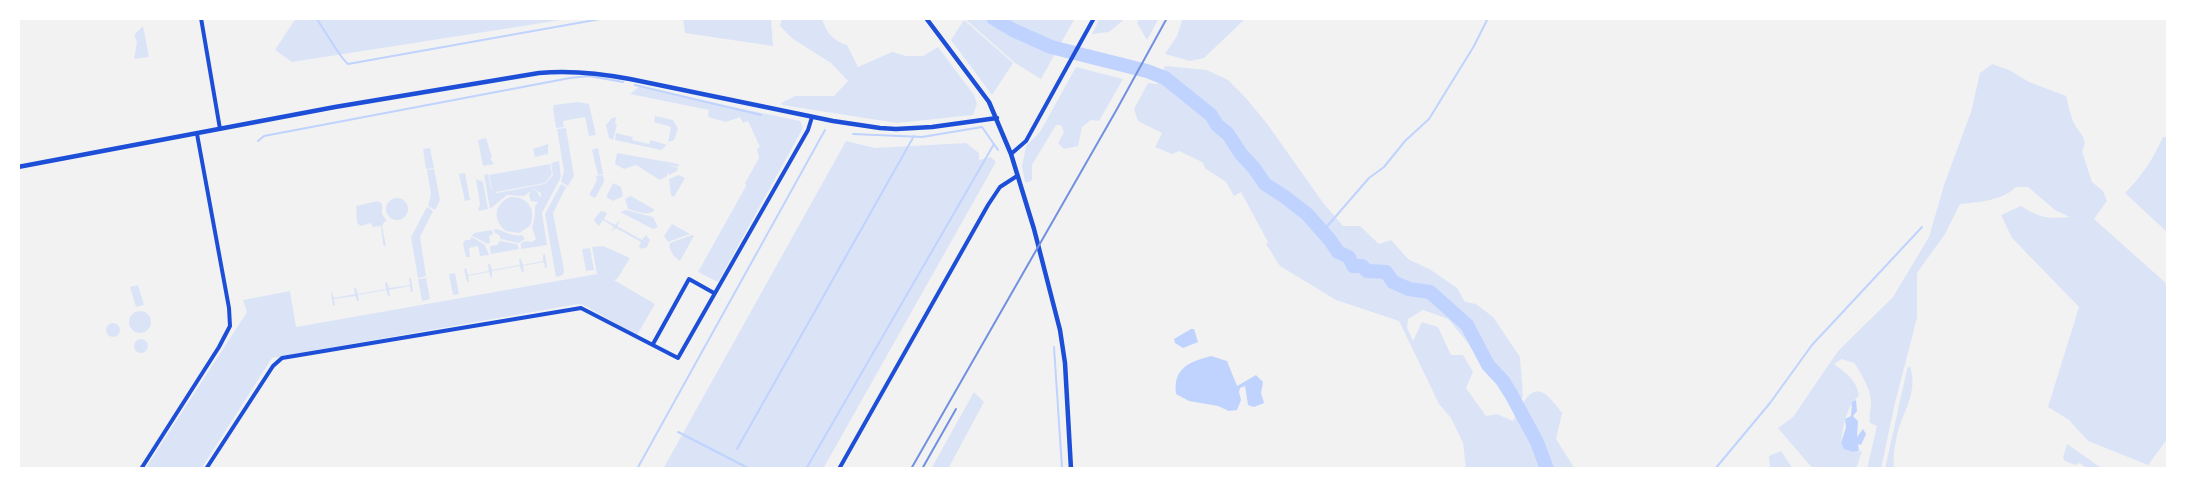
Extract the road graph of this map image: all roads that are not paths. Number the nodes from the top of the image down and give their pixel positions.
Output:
1 (201, 18) edge
2 (926, 18) edge
3 (1094, 18) edge
4 (812, 117) junction
5 (997, 118) junction
6 (220, 129) junction
7 (197, 134) junction
8 (1011, 154) junction
9 (18, 167) edge
10 (1017, 176) junction
11 (714, 293) junction
12 (653, 344) junction
13 (141, 469) edge
14 (206, 469) edge
15 (839, 469) edge
16 (1071, 469) edge

1 - 6 street
2 - 5 street
3 - 8 street
4 - 5 street
4 - 6 street
4 - 11 street
5 - 8 street
6 - 7 street
7 - 9 street
7 - 13 street
8 - 10 street
10 - 15 street
10 - 16 street
11 - 12 street
11 - 12 street
12 - 14 street

